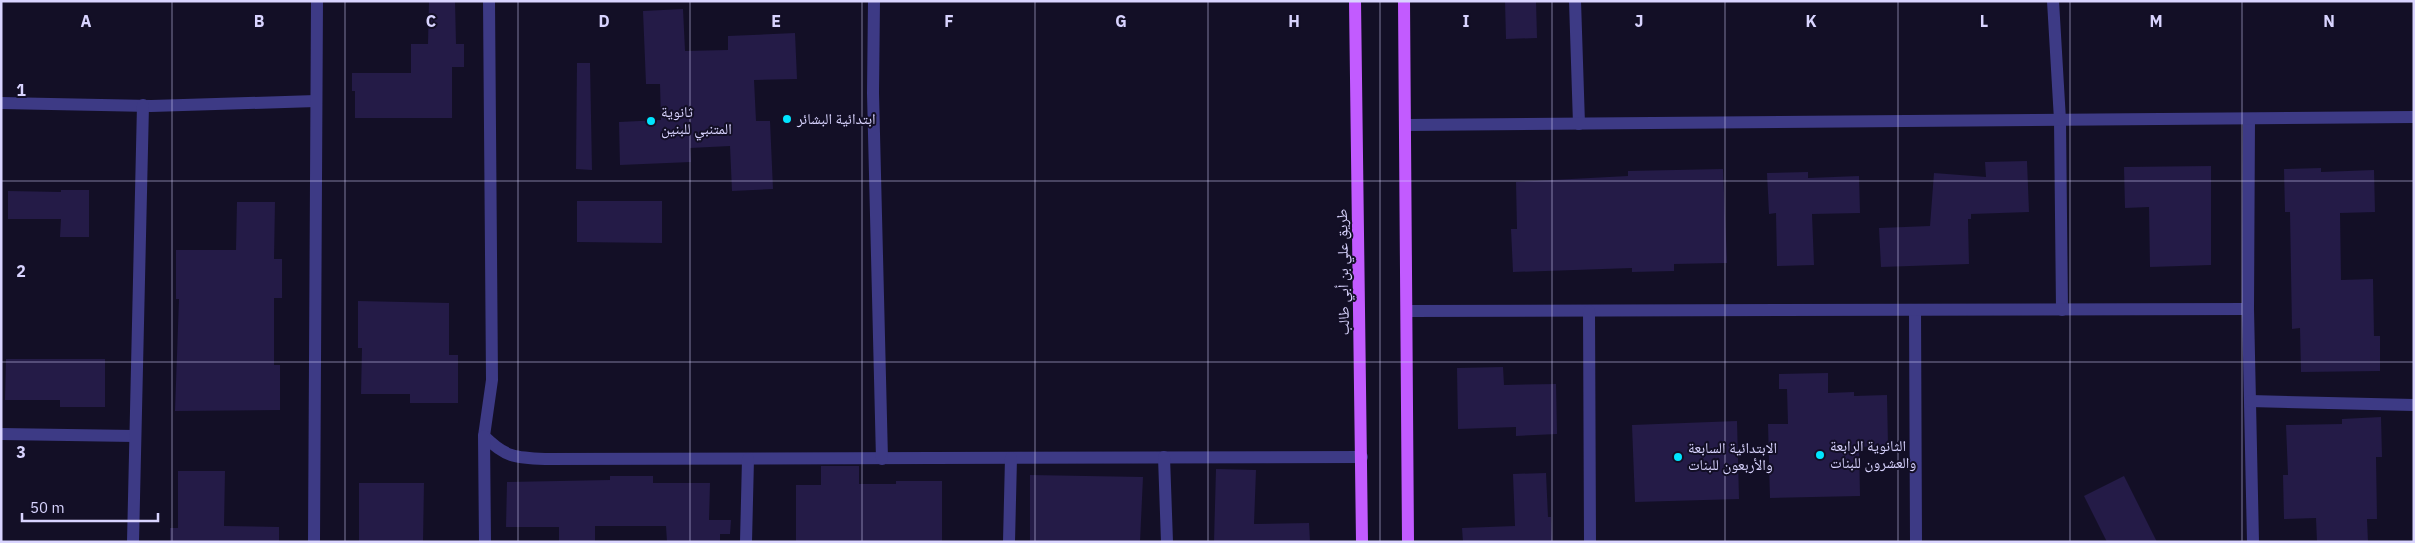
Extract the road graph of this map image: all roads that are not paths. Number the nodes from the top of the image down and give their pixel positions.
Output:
1 (317, 1) edge
2 (489, 1) edge
3 (874, 1) edge
4 (1355, 1) edge
5 (1404, 1) edge
6 (1575, 1) edge
7 (2053, 1) edge
8 (316, 101) junction
9 (1, 103) edge
10 (142, 105) junction
11 (2414, 117) edge
12 (2249, 119) junction
13 (2060, 120) junction
14 (1579, 124) junction
15 (1405, 125) junction
16 (2248, 309) junction
17 (1915, 310) junction
18 (2062, 310) junction
19 (1407, 311) junction
20 (1589, 311) junction
21 (2250, 401) junction
22 (2414, 405) edge
23 (1, 434) edge
24 (135, 436) junction
25 (484, 436) junction
26 (1164, 457) junction
27 (1362, 457) junction
28 (1011, 458) junction
29 (748, 459) junction
30 (882, 459) junction
31 (133, 542) edge
32 (314, 542) edge
33 (485, 542) edge
34 (746, 542) edge
35 (1009, 542) edge
36 (1167, 542) edge
37 (1362, 542) edge
38 (1408, 542) edge
39 (1590, 542) edge
40 (1916, 542) edge
41 (2253, 542) edge

1 - 8 street
2 - 25 street
3 - 30 street
4 - 27 main road, طريق علي بن أبي طالب
5 - 15 main road
6 - 14 street
7 - 13 street
8 - 10 street
8 - 32 street
9 - 10 street
10 - 24 street
11 - 12 street
12 - 13 street
12 - 16 street
13 - 14 street
13 - 18 street
14 - 15 street
15 - 19 main road
16 - 18 street
16 - 21 street
17 - 18 street
17 - 20 street
17 - 40 street
19 - 20 street
19 - 38 main road
20 - 39 street
21 - 22 street
21 - 41 street
23 - 24 street
24 - 31 street
25 - 29 street
25 - 33 street
26 - 27 street
26 - 28 street
26 - 36 street
27 - 37 main road, طريق علي بن أبي طالب
28 - 30 street
28 - 35 street
29 - 30 street
29 - 34 street

